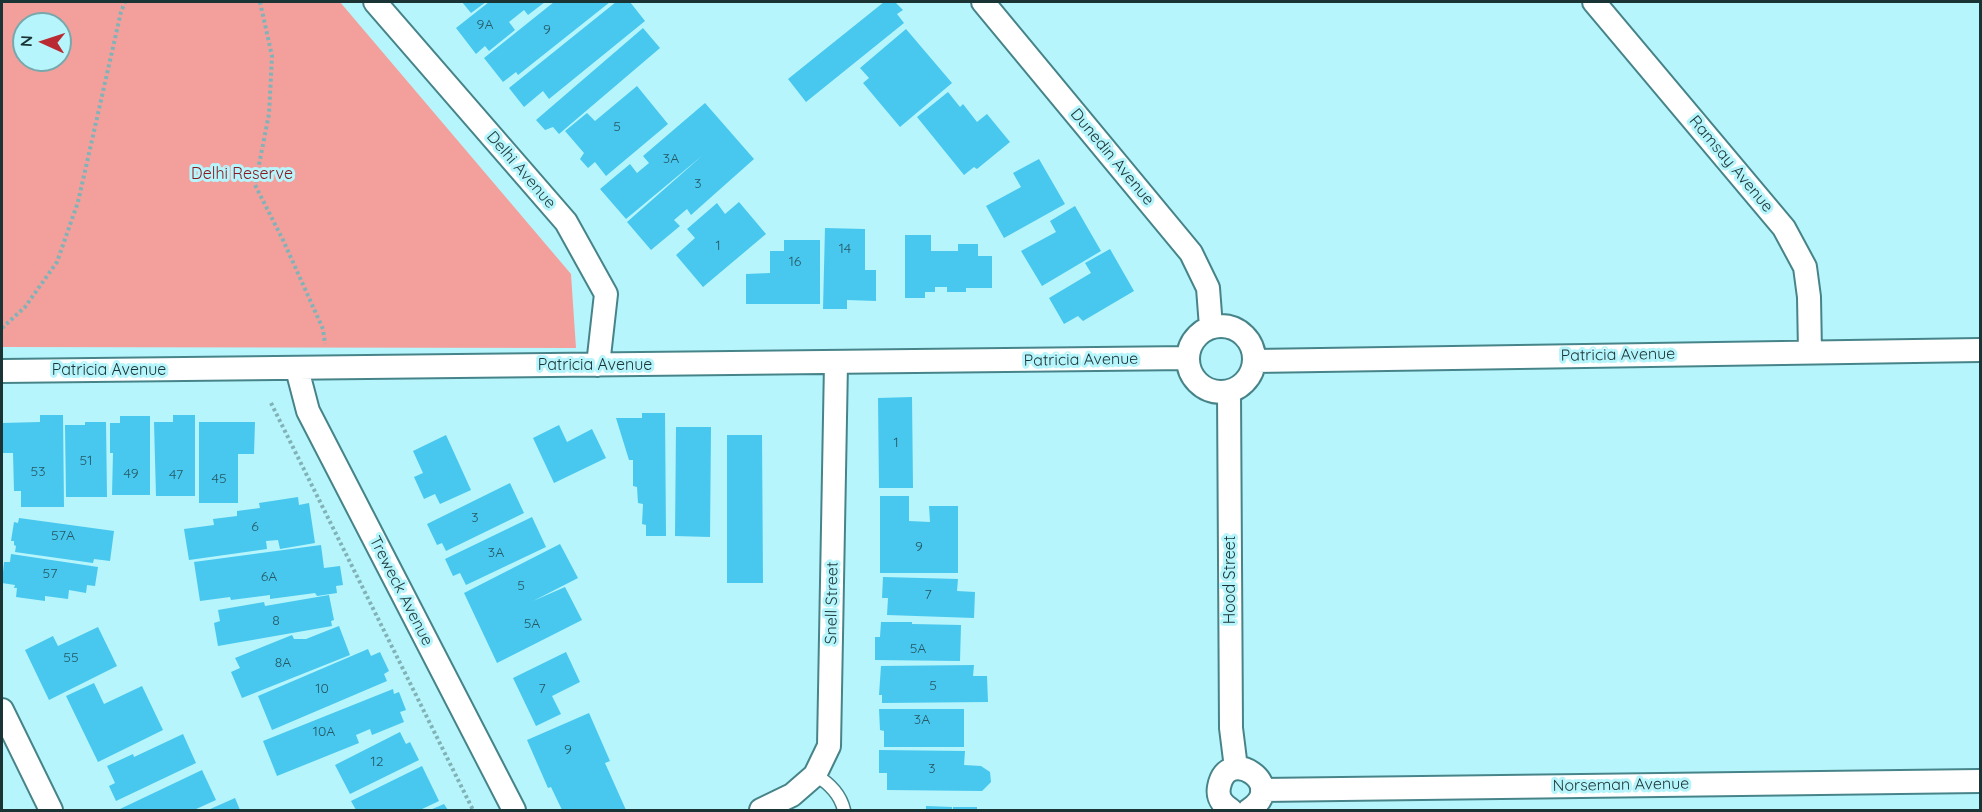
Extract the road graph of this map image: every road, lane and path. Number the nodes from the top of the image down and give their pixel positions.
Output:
1 (125, 2) edge
2 (260, 2) edge
3 (375, 2) edge
4 (984, 2) edge
5 (1594, 2) edge
6 (1211, 327) junction
7 (2, 328) edge
8 (325, 347) dead end
9 (1980, 350) edge
10 (1810, 352) junction
11 (1188, 358) junction
12 (1255, 360) junction
13 (836, 363) junction
14 (598, 365) junction
15 (297, 369) junction
16 (2, 371) edge
17 (1229, 392) junction
18 (271, 404) dead end
19 (2, 711) edge
20 (1236, 768) junction
21 (815, 775) junction
22 (1980, 781) edge
23 (1262, 790) junction
24 (51, 810) edge
25 (472, 810) edge
26 (514, 810) edge
27 (761, 810) edge
28 (844, 810) edge
29 (1231, 810) edge
30 (1249, 810) edge

1 - 7 path
2 - 8 path
3 - 14 street, Delhi Avenue
4 - 6 street, Dunedin Avenue
5 - 10 street, Ramsay Avenue
6 - 11 street
6 - 12 street
9 - 10 street, Patricia Avenue
10 - 12 street, Patricia Avenue
11 - 13 street, Patricia Avenue
11 - 17 street
12 - 17 street
13 - 14 street, Patricia Avenue
13 - 21 street, Snell Street
14 - 15 street, Patricia Avenue
15 - 16 street, Patricia Avenue
15 - 26 street, Treweck Avenue
17 - 20 street, Hood Street
18 - 25 path
19 - 24 street
20 - 23 street
20 - 29 street
21 - 27 street, Snell Street
21 - 28 lane
22 - 23 street, Norseman Avenue
23 - 30 street

